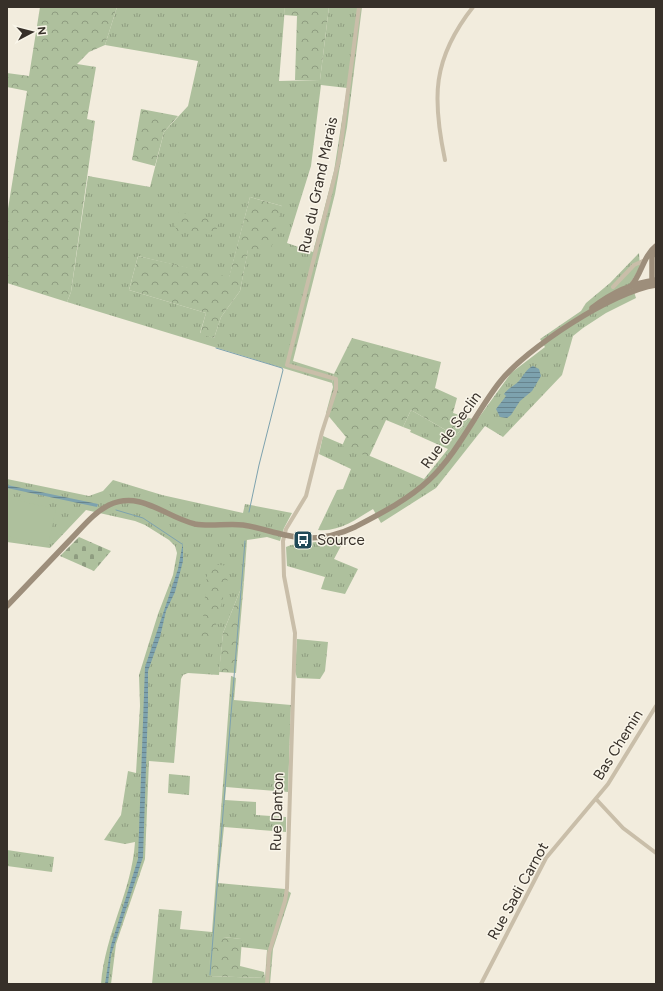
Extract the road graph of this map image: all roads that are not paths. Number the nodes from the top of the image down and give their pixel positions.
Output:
1 (359, 7) edge
2 (473, 7) edge
3 (444, 160) dead end
4 (656, 247) edge
5 (645, 260) junction
6 (652, 264) junction
7 (642, 267) junction
8 (656, 270) edge
9 (653, 283) edge
10 (631, 286) junction
11 (613, 287) dead end
12 (578, 320) junction
13 (284, 535) junction
14 (7, 606) edge
15 (656, 706) edge
16 (598, 797) junction
17 (656, 853) edge
18 (267, 984) edge
19 (481, 984) edge

1 - 13 street, Rue du Grand Marais
2 - 3 street
4 - 5 main road
4 - 6 main road
5 - 6 main road
5 - 7 main road
5 - 11 street
6 - 8 main road
6 - 9 main road
7 - 9 main road
7 - 10 main road
9 - 10 main road
9 - 12 main road
10 - 12 main road
12 - 13 main road, Rue de Seclin
13 - 14 main road, Rue de Seclin
13 - 18 street, Rue Danton
15 - 16 street, Bas Chemin
16 - 17 street
16 - 19 street, Rue Sadi Carnot

